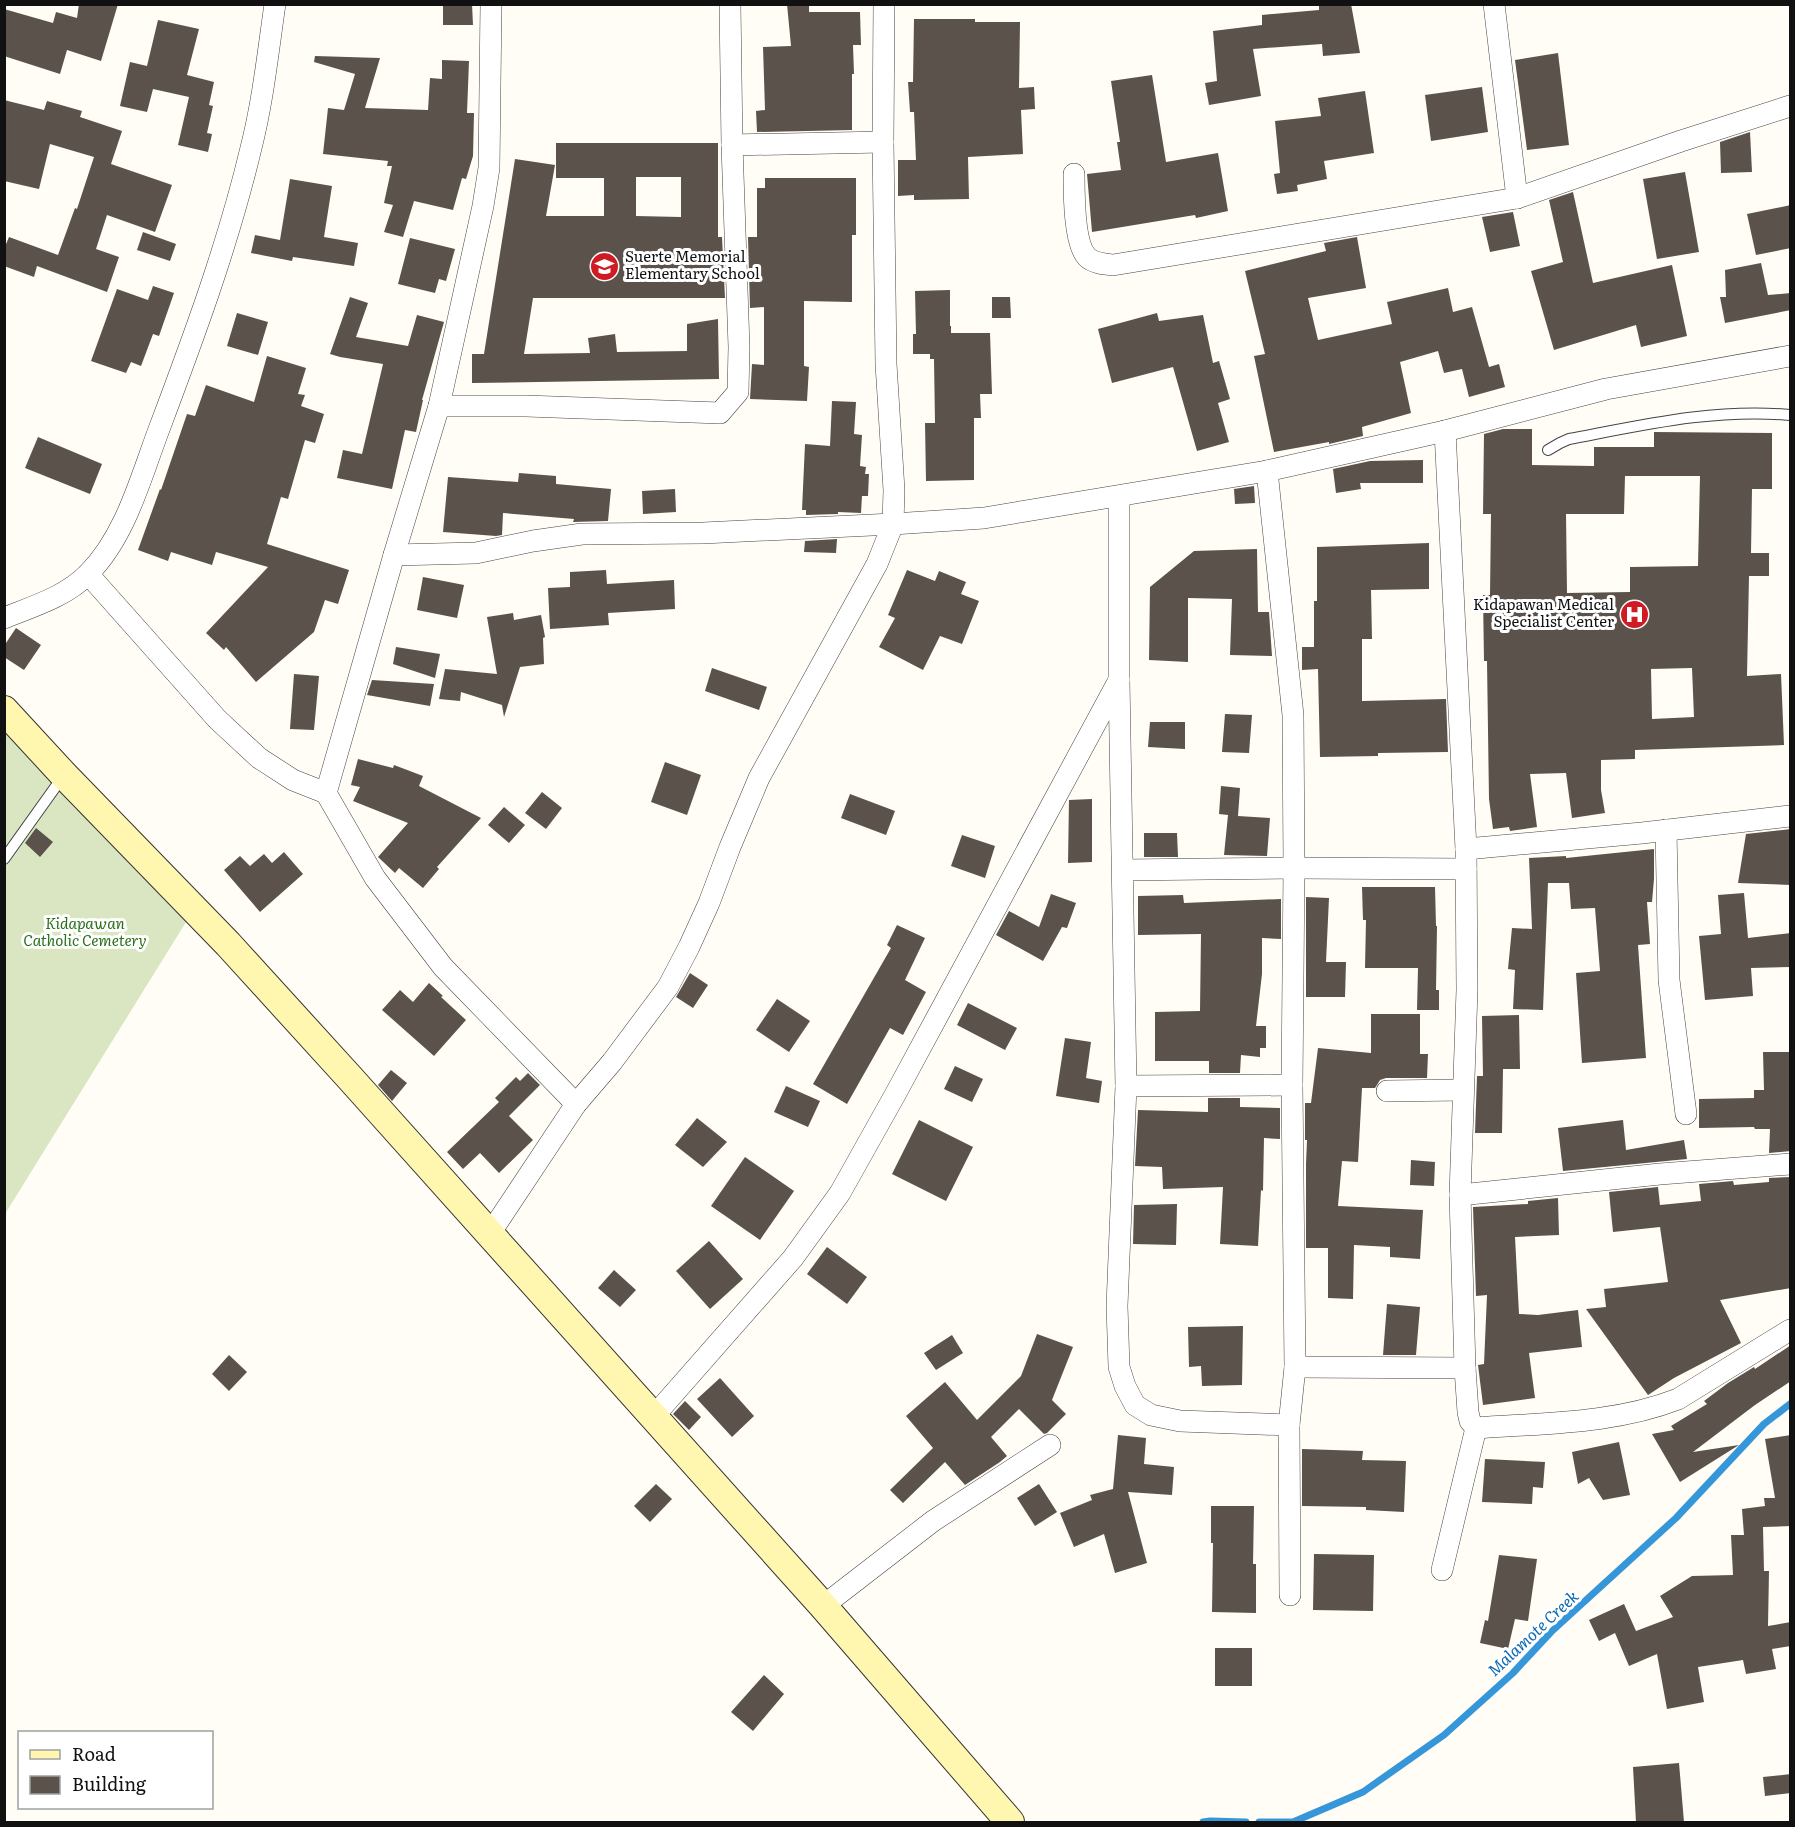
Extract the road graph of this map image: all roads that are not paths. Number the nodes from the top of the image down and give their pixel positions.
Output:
1 (275, 4) edge
2 (491, 4) edge
3 (730, 4) edge
4 (884, 4) edge
5 (1494, 4) edge
6 (1791, 106) edge
7 (883, 142) junction
8 (732, 145) junction
9 (1074, 174) dead end
10 (1517, 198) junction
11 (1791, 356) edge
12 (439, 406) junction
13 (1791, 415) edge
14 (1445, 431) junction
15 (1548, 450) dead end
16 (1267, 471) junction
17 (1119, 496) junction
18 (893, 524) junction
19 (394, 555) junction
20 (88, 574) junction
21 (4, 618) edge
22 (1119, 680) junction
23 (4, 710) edge
24 (64, 775) junction
25 (326, 793) junction
26 (1791, 816) edge
27 (1666, 830) junction
28 (4, 859) edge
29 (1466, 859) junction
30 (1294, 868) junction
31 (1123, 870) junction
32 (1292, 1085) junction
33 (1126, 1086) junction
34 (1463, 1090) junction
35 (1387, 1091) dead end
36 (576, 1104) junction
37 (1686, 1114) dead end
38 (1791, 1164) edge
39 (1460, 1195) junction
40 (489, 1235) junction
41 (1791, 1330) edge
42 (1295, 1367) junction
43 (1465, 1368) junction
44 (654, 1416) junction
45 (1289, 1425) junction
46 (1476, 1428) junction
47 (1050, 1445) dead end
48 (1442, 1570) dead end
49 (1290, 1595) dead end
50 (824, 1606) junction
51 (1010, 1822) edge

1 - 20 street
2 - 12 street
3 - 8 street
4 - 7 street
5 - 10 street
6 - 10 street
7 - 8 street
7 - 18 street
8 - 12 street
9 - 10 street
11 - 14 street
12 - 19 street
13 - 15 lane
14 - 16 street
14 - 29 street
16 - 17 street
16 - 30 street
17 - 18 street
17 - 22 street
18 - 19 street
18 - 36 street
19 - 25 street
20 - 21 street
20 - 25 street
22 - 31 street
22 - 44 street
23 - 24 street
24 - 28 lane
24 - 40 street
25 - 36 street
26 - 27 street
27 - 29 street
27 - 37 street
29 - 30 street
29 - 34 street
30 - 31 street
30 - 32 street
31 - 33 street
32 - 33 street
32 - 42 street
33 - 45 street
34 - 35 street
34 - 39 street
36 - 40 street
38 - 39 street
39 - 43 street
40 - 44 street
41 - 46 street
42 - 43 street
42 - 45 street
43 - 46 street
44 - 50 street
45 - 49 street
46 - 48 street
47 - 50 street
50 - 51 street

